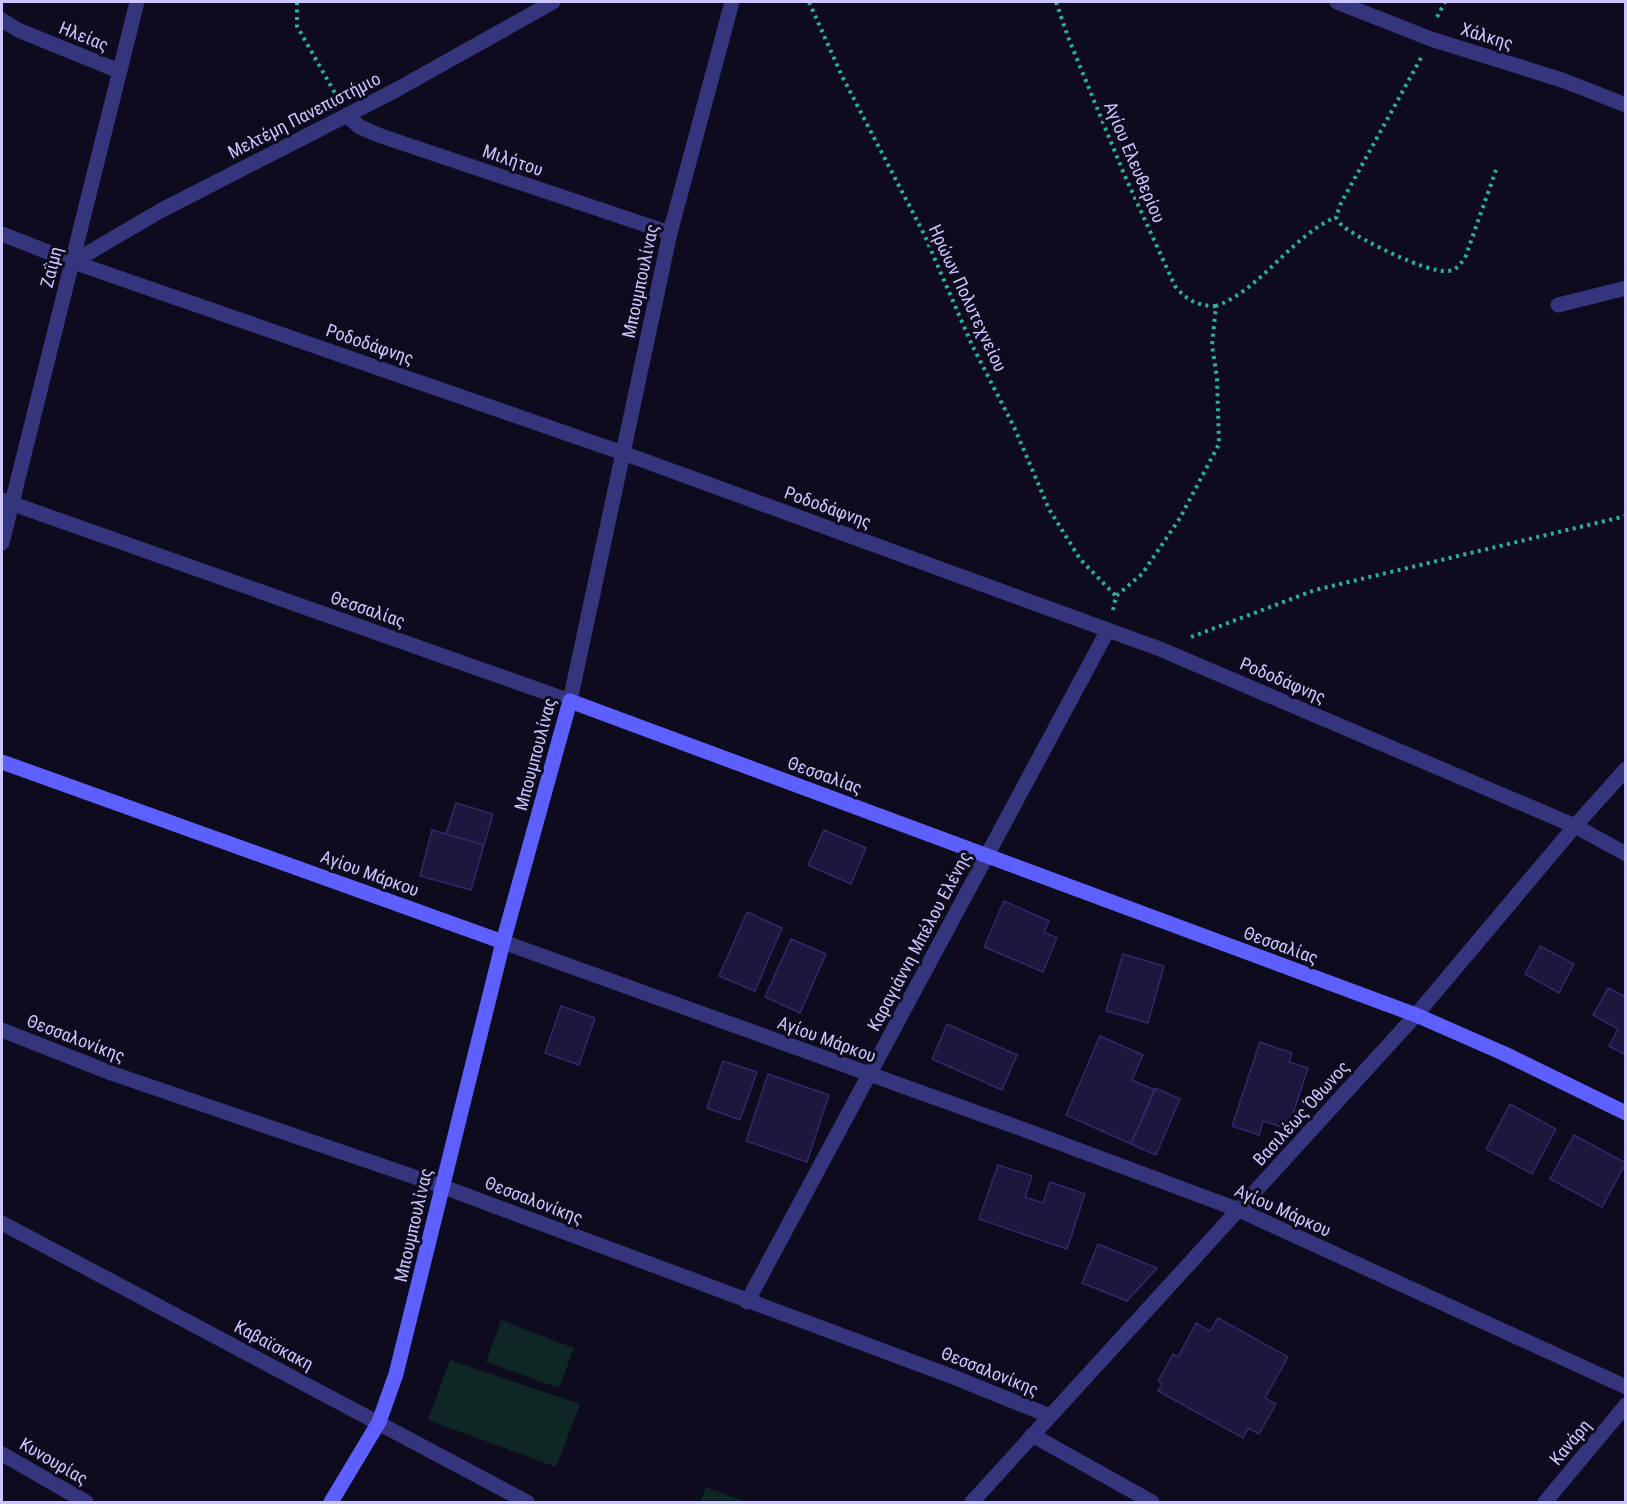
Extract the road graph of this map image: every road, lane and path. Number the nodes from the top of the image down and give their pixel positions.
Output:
1 (136, 2) edge
2 (297, 2) edge
3 (553, 2) edge
4 (732, 2) edge
5 (809, 2) edge
6 (1056, 2) edge
7 (1337, 2) edge
8 (2, 20) edge
9 (1431, 39) junction
10 (119, 71) junction
11 (1626, 105) edge
12 (347, 116) junction
13 (1496, 170) dead end
14 (1336, 217) junction
15 (670, 233) junction
16 (2, 234) edge
17 (73, 261) junction
18 (1626, 288) edge
19 (1558, 305) dead end
20 (1216, 306) junction
21 (623, 453) junction
22 (6, 502) edge
23 (1626, 516) edge
24 (2, 543) edge
25 (1116, 596) junction
26 (1108, 630) junction
27 (1160, 649) junction
28 (570, 701) junction
29 (2, 762) edge
30 (1626, 769) edge
31 (1575, 826) junction
32 (1626, 854) edge
33 (986, 856) junction
34 (503, 942) junction
35 (1416, 1015) junction
36 (2, 1030) edge
37 (869, 1074) junction
38 (1626, 1113) edge
39 (441, 1186) junction
40 (1239, 1210) junction
41 (2, 1223) edge
42 (747, 1302) junction
43 (1626, 1387) edge
44 (1626, 1406) edge
45 (1050, 1416) junction
46 (379, 1422) junction
47 (1032, 1435) junction
48 (2, 1454) edge
49 (86, 1503) edge
50 (331, 1503) edge
51 (527, 1503) edge
52 (972, 1503) edge
53 (1152, 1503) edge
54 (1545, 1503) edge

1 - 10 street, Ζαΐμη
2 - 12 path
3 - 12 street, Μελτέμη Πανεπιστήμιο
4 - 15 street, Μπουμπουλίνας
5 - 25 path, Ηρώων Πολυτεχνείου
6 - 20 path, Αγίου Ελευθερίου
7 - 9 street, Χάλκης
8 - 10 street, Ηλείας
9 - 11 street, Χάλκης
9 - 14 path
10 - 17 street, Ζαΐμη
12 - 15 street, Μιλήτου
12 - 17 street, Μελτέμη Πανεπιστήμιο
13 - 14 path
14 - 20 path
15 - 21 street, Μπουμπουλίνας
16 - 17 street, Ροδοδάφνης
17 - 21 street, Ροδοδάφνης
17 - 22 street, Ζαΐμη
18 - 19 street
20 - 25 path
21 - 26 street, Ροδοδάφνης
21 - 28 street, Μπουμπουλίνας
22 - 24 street, Ζαΐμη
22 - 28 street, Θεσσαλίας
23 - 27 path
25 - 26 path
26 - 27 street, Ροδοδάφνης
26 - 33 street, Καραγιάννη Μπέλου Ελένης
27 - 31 street, Ροδοδάφνης
28 - 33 street, Θεσσαλίας
28 - 34 street, Μπουμπουλίνας
29 - 34 street, Αγίου Μάρκου
30 - 31 street, Βασιλέως Όθωνος
31 - 32 street, Ροδοδάφνης
31 - 35 street, Βασιλέως Όθωνος
33 - 35 street, Θεσσαλίας
33 - 37 street, Καραγιάννη Μπέλου Ελένης
34 - 37 street, Αγίου Μάρκου
34 - 39 street, Μπουμπουλίνας
35 - 38 street, Θεσσαλίας
35 - 40 street, Βασιλέως Όθωνος
36 - 39 street, Θεσσαλονίκης
37 - 40 street, Αγίου Μάρκου
37 - 42 street, Καραγιάννη Μπέλου Ελένης
39 - 42 street, Θεσσαλονίκης
39 - 46 street, Μπουμπουλίνας
40 - 43 street, Αγίου Μάρκου
40 - 45 street, Βασιλέως Όθωνος
41 - 46 street, Καβαϊσκακη
42 - 45 street, Θεσσαλονίκης
44 - 54 street, Κανάρη
45 - 47 street, Βασιλέως Όθωνος
46 - 50 street, Μπουμπουλίνας
46 - 51 street, Καβαϊσκακη
47 - 52 street, Βασιλέως Όθωνος
47 - 53 street
48 - 49 street, Κυνουρίας

